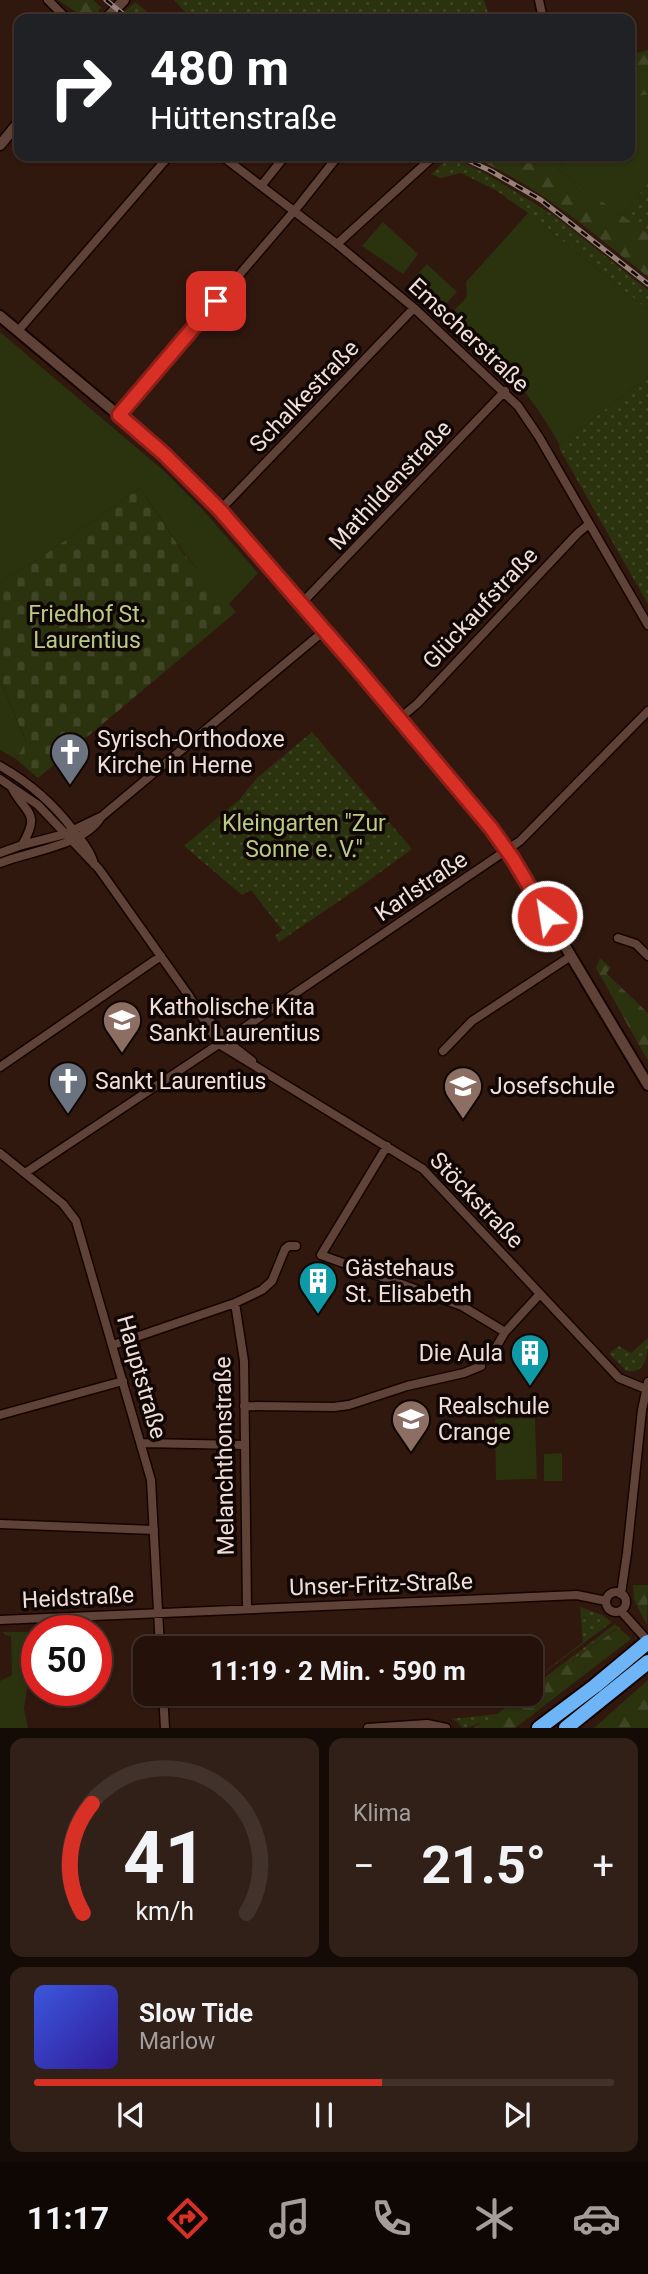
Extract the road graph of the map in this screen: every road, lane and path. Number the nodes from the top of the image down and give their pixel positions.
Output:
1 (48, 0) edge
2 (124, 0) edge
3 (62, 14) edge
4 (111, 14) edge
5 (14, 128) edge
6 (0, 145) edge
7 (165, 161) edge
8 (228, 161) edge
9 (281, 161) edge
10 (334, 161) edge
11 (428, 161) edge
12 (261, 186) junction
13 (293, 211) junction
14 (337, 244) junction
15 (414, 308) junction
16 (0, 316) edge
17 (18, 331) junction
18 (505, 391) junction
19 (119, 415) junction
20 (220, 510) junction
21 (589, 524) junction
22 (301, 604) junction
23 (648, 625) edge
24 (324, 631) junction
25 (648, 710) edge
26 (400, 719) junction
27 (0, 766) edge
28 (0, 779) edge
29 (10, 785) junction
30 (72, 835) junction
31 (22, 845) junction
32 (508, 851) junction
33 (0, 853) edge
34 (0, 863) edge
35 (618, 938) dead end
36 (161, 956) junction
37 (571, 956) junction
38 (648, 956) edge
39 (222, 1042) junction
40 (443, 1051) dead end
41 (0, 1067) edge
42 (646, 1084) edge
43 (387, 1146) junction
44 (0, 1153) edge
45 (25, 1173) junction
46 (296, 1246) dead end
47 (540, 1295) junction
48 (235, 1303) junction
49 (505, 1332) junction
50 (113, 1345) junction
51 (495, 1349) dead end
52 (481, 1366) dead end
53 (123, 1381) junction
54 (647, 1386) edge
55 (244, 1406) junction
56 (0, 1415) edge
57 (141, 1444) junction
58 (244, 1445) junction
59 (0, 1524) edge
60 (154, 1530) junction
61 (621, 1594) junction
62 (606, 1601) junction
63 (247, 1609) junction
64 (621, 1611) junction
65 (158, 1613) junction
66 (0, 1620) edge
67 (159, 1636) edge
68 (645, 1644) edge
69 (648, 1662) edge
70 (164, 1706) edge
71 (165, 1728) edge
72 (368, 1728) edge
73 (446, 1728) edge
74 (539, 1728) edge
75 (566, 1728) edge

1 - 3 street
2 - 4 street
5 - 6 street
7 - 17 street
8 - 12 street, Emscherstraße
9 - 12 street
10 - 13 street
11 - 14 street
12 - 13 street, Emscherstraße
13 - 14 street, Emscherstraße
13 - 19 street
14 - 15 street, Emscherstraße
15 - 18 street, Emscherstraße
15 - 20 street, Schalkestraße
16 - 17 main road
17 - 19 main road
18 - 21 street, Emscherstraße
18 - 22 street, Mathildenstraße
19 - 20 main road
20 - 22 main road
21 - 23 street, Emscherstraße
21 - 26 street, Glückaufstraße
22 - 24 main road
24 - 26 main road
24 - 30 street
25 - 32 street, Karlstraße
26 - 32 main road
27 - 30 street, Stöckstraße
28 - 29 street, Stöckstraße
29 - 30 street, Stöckstraße
29 - 31 street, Stöckstraße
30 - 31 street
30 - 34 street
30 - 36 street, Stöckstraße
31 - 33 street
32 - 37 main road
32 - 39 street, Karlstraße
35 - 38 street
36 - 39 street, Stöckstraße
36 - 41 street
37 - 40 street
37 - 42 main road
39 - 43 street, Stöckstraße
39 - 45 street, Karlstraße
43 - 47 street, Stöckstraße
43 - 49 street
44 - 45 street, Hauptstraße
45 - 50 street, Hauptstraße
46 - 48 street
47 - 49 street
47 - 54 street, Stöckstraße
48 - 50 street
48 - 55 street, Melanchthonstraße
49 - 51 street
50 - 53 street, Hauptstraße
52 - 55 street
53 - 56 street
53 - 57 street, Hauptstraße
54 - 61 street
55 - 58 street, Melanchthonstraße
57 - 58 street
57 - 60 street, Hauptstraße
58 - 63 street, Melanchthonstraße
59 - 60 street
60 - 65 street, Hauptstraße
61 - 62 street
61 - 64 street
62 - 63 street, Unser-Fritz-Straße
62 - 64 street
63 - 65 street, Unser-Fritz-Straße
64 - 68 street
65 - 66 street, Heidstraße
65 - 67 street, Hauptstraße
68 - 74 highway
69 - 75 highway
70 - 71 street
72 - 73 street

